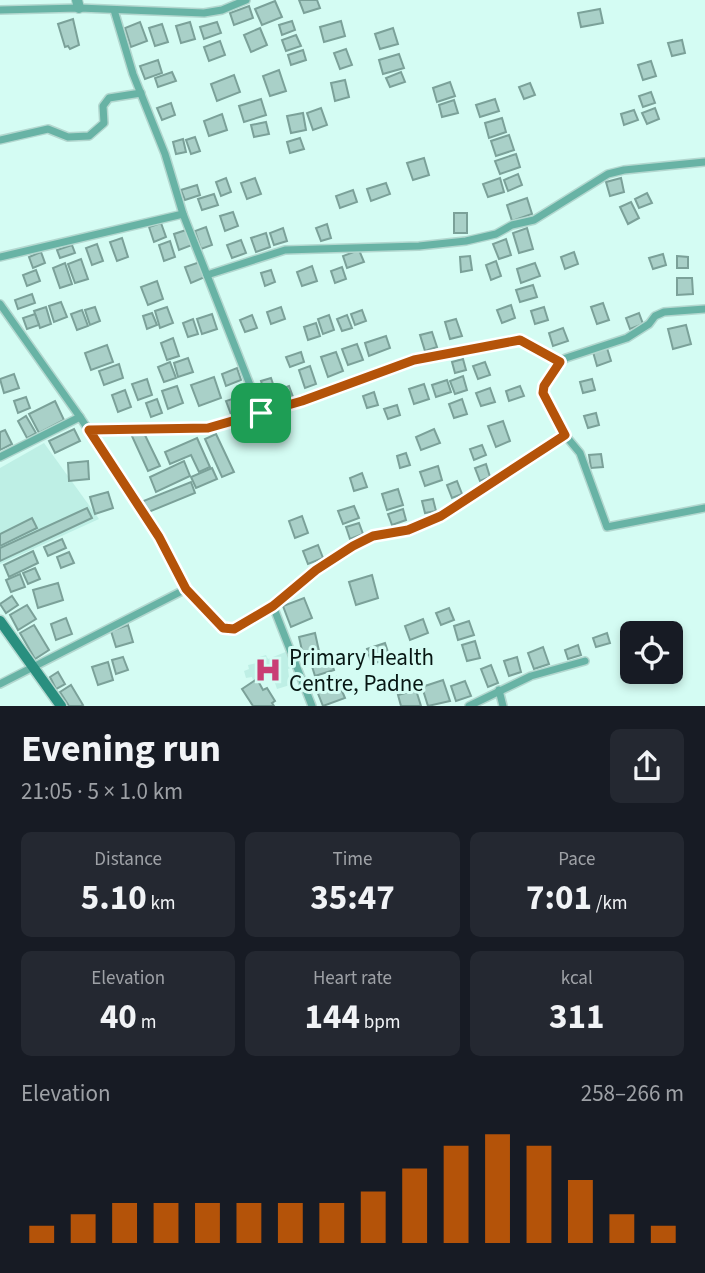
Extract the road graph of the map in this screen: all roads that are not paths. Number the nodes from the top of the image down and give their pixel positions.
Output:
1 (246, 0) edge
2 (78, 4) edge
3 (0, 10) edge
4 (114, 10) junction
5 (141, 93) junction
6 (0, 140) edge
7 (705, 162) edge
8 (183, 214) junction
9 (0, 257) edge
10 (207, 275) junction
11 (0, 304) edge
12 (705, 309) edge
13 (560, 362) junction
14 (261, 413) junction
15 (80, 417) junction
16 (89, 430) junction
17 (565, 435) junction
18 (0, 457) edge
19 (705, 508) edge
20 (186, 589) junction
21 (273, 606) junction
22 (0, 621) edge
23 (585, 661) dead end
24 (33, 667) junction
25 (0, 684) edge
26 (499, 690) junction
27 (61, 706) edge
28 (312, 706) edge
29 (469, 706) edge
30 (503, 706) edge

1 - 4 street
2 - 3 street
2 - 4 street
4 - 5 street
5 - 6 street
5 - 8 street
7 - 10 street
8 - 9 street
8 - 10 street
10 - 14 street
11 - 15 street
12 - 13 street
13 - 14 street
13 - 17 street
14 - 16 street
15 - 16 street
15 - 18 street
16 - 20 street
17 - 19 street
17 - 21 street
20 - 21 street
20 - 24 street
21 - 28 street
22 - 24 main road
23 - 26 street
24 - 25 street
24 - 27 main road
26 - 29 street
26 - 30 street

